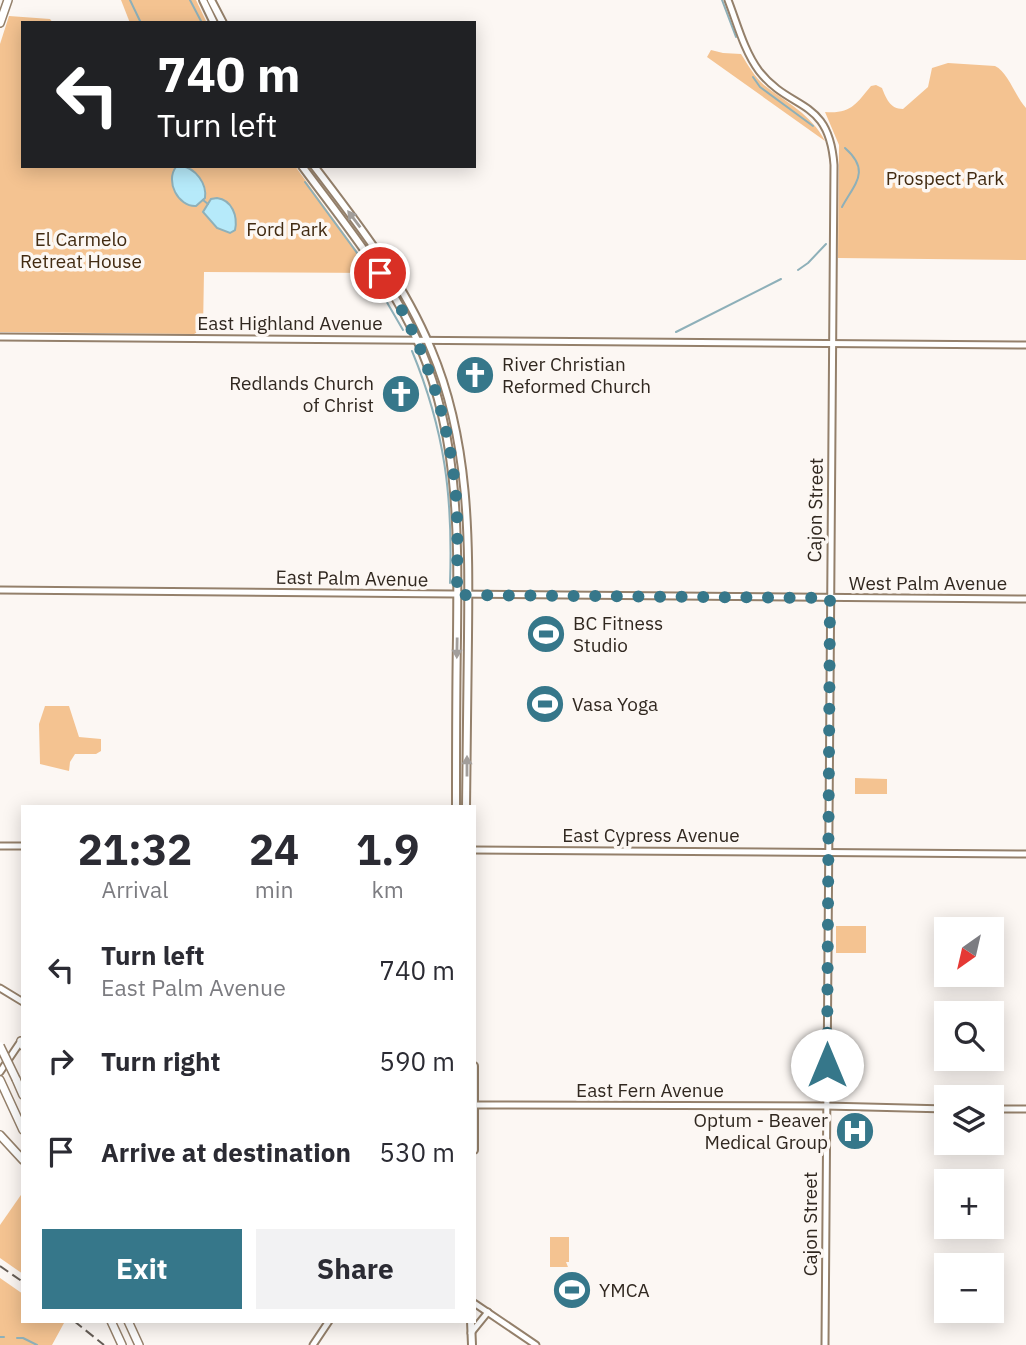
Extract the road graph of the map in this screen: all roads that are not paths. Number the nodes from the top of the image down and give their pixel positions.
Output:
1 (7, 0) edge
2 (203, 0) edge
3 (211, 0) edge
4 (728, 0) edge
5 (213, 21) edge
6 (222, 21) edge
7 (0, 22) edge
8 (303, 168) edge
9 (316, 168) edge
10 (0, 337) edge
11 (416, 340) junction
12 (427, 340) junction
13 (832, 345) junction
14 (1026, 345) edge
15 (0, 590) edge
16 (457, 595) junction
17 (468, 595) junction
18 (830, 598) junction
19 (1026, 599) edge
20 (456, 805) edge
21 (466, 805) edge
22 (0, 846) edge
23 (21, 846) edge
24 (476, 850) edge
25 (829, 853) junction
26 (1026, 855) edge
27 (0, 988) edge
28 (21, 1001) edge
29 (21, 1043) edge
30 (0, 1046) edge
31 (0, 1072) edge
32 (0, 1080) edge
33 (21, 1090) edge
34 (476, 1105) edge
35 (826, 1107) junction
36 (1004, 1109) edge
37 (1026, 1109) edge
38 (934, 1110) edge
39 (21, 1126) edge
40 (0, 1135) edge
41 (21, 1158) edge
42 (476, 1304) edge
43 (488, 1312) junction
44 (129, 1323) edge
45 (328, 1323) edge
46 (471, 1323) edge
47 (112, 1324) edge
48 (471, 1333) junction
49 (139, 1344) edge
50 (122, 1345) edge
51 (313, 1345) edge
52 (472, 1345) edge
53 (536, 1345) edge
54 (825, 1345) edge

1 - 7 highway
2 - 5 main road
3 - 6 main road
4 - 13 street, Cajon Street
8 - 11 main road
12 -> 9 main road
10 - 11 street, East Highland Avenue
11 - 12 street, East Highland Avenue
11 - 16 main road
12 - 13 street, East Highland Avenue
12 - 17 main road
13 - 14 street, East Highland Avenue
13 - 18 street, Cajon Street
15 - 16 street, East Palm Avenue
16 - 17 street, East Palm Avenue
16 -> 20 main road
17 - 18 street, East Palm Avenue
21 -> 17 main road
18 - 19 street, West Palm Avenue
18 - 25 street, Cajon Street
22 - 23 street
24 - 25 street, East Cypress Avenue
25 - 26 street, East Cypress Avenue
25 - 35 street, Cajon Street
27 - 28 street
29 - 31 street
30 - 33 highway, bridge
32 - 39 highway
34 - 35 street, East Fern Avenue
35 - 38 street, East Fern Avenue
35 - 54 street, Cajon Street
36 - 37 street
40 - 41 highway
42 - 43 street
43 - 48 street
43 - 53 street
44 - 49 highway
45 - 51 street
46 - 48 main road
47 - 50 highway
48 - 52 main road

